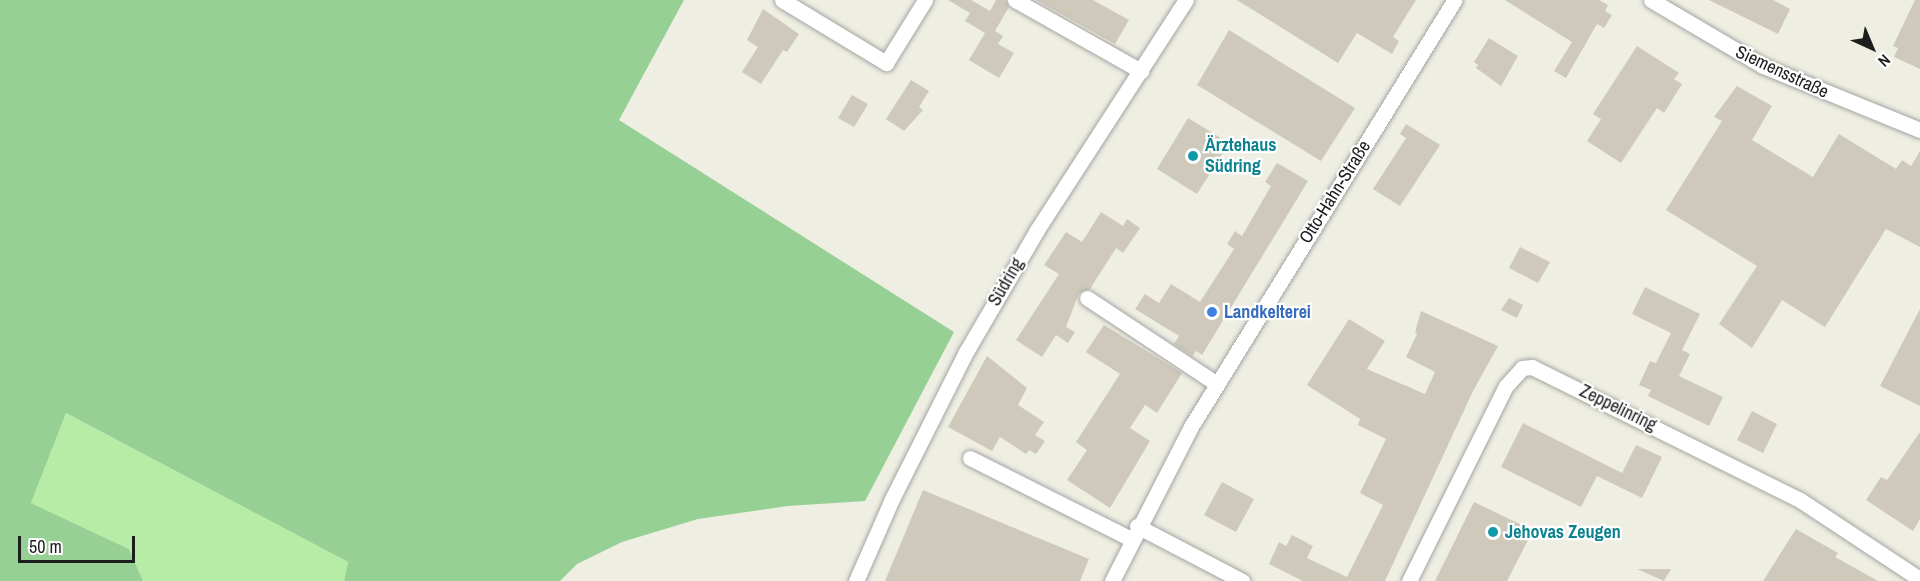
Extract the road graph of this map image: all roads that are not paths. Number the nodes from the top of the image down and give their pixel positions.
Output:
1 (782, 0) edge
2 (925, 0) edge
3 (1015, 0) edge
4 (1186, 0) edge
5 (1454, 0) edge
6 (1651, 0) edge
7 (1141, 71) junction
8 (1920, 129) edge
9 (1087, 298) dead end
10 (1217, 384) junction
11 (970, 458) dead end
12 (1134, 533) junction
13 (1920, 579) edge
14 (856, 581) edge
15 (1112, 581) edge
16 (1242, 581) edge
17 (1409, 581) edge

1 - 2 street
3 - 7 street
4 - 7 street, Südring
5 - 10 street, Otto-Hahn-Straße
6 - 8 street, Siemensstraße
7 - 14 street, Südring
9 - 10 street
10 - 12 street, Otto-Hahn-Straße
11 - 12 street
12 - 15 street, Otto-Hahn-Straße
12 - 16 street
13 - 17 street, Zeppelinring

